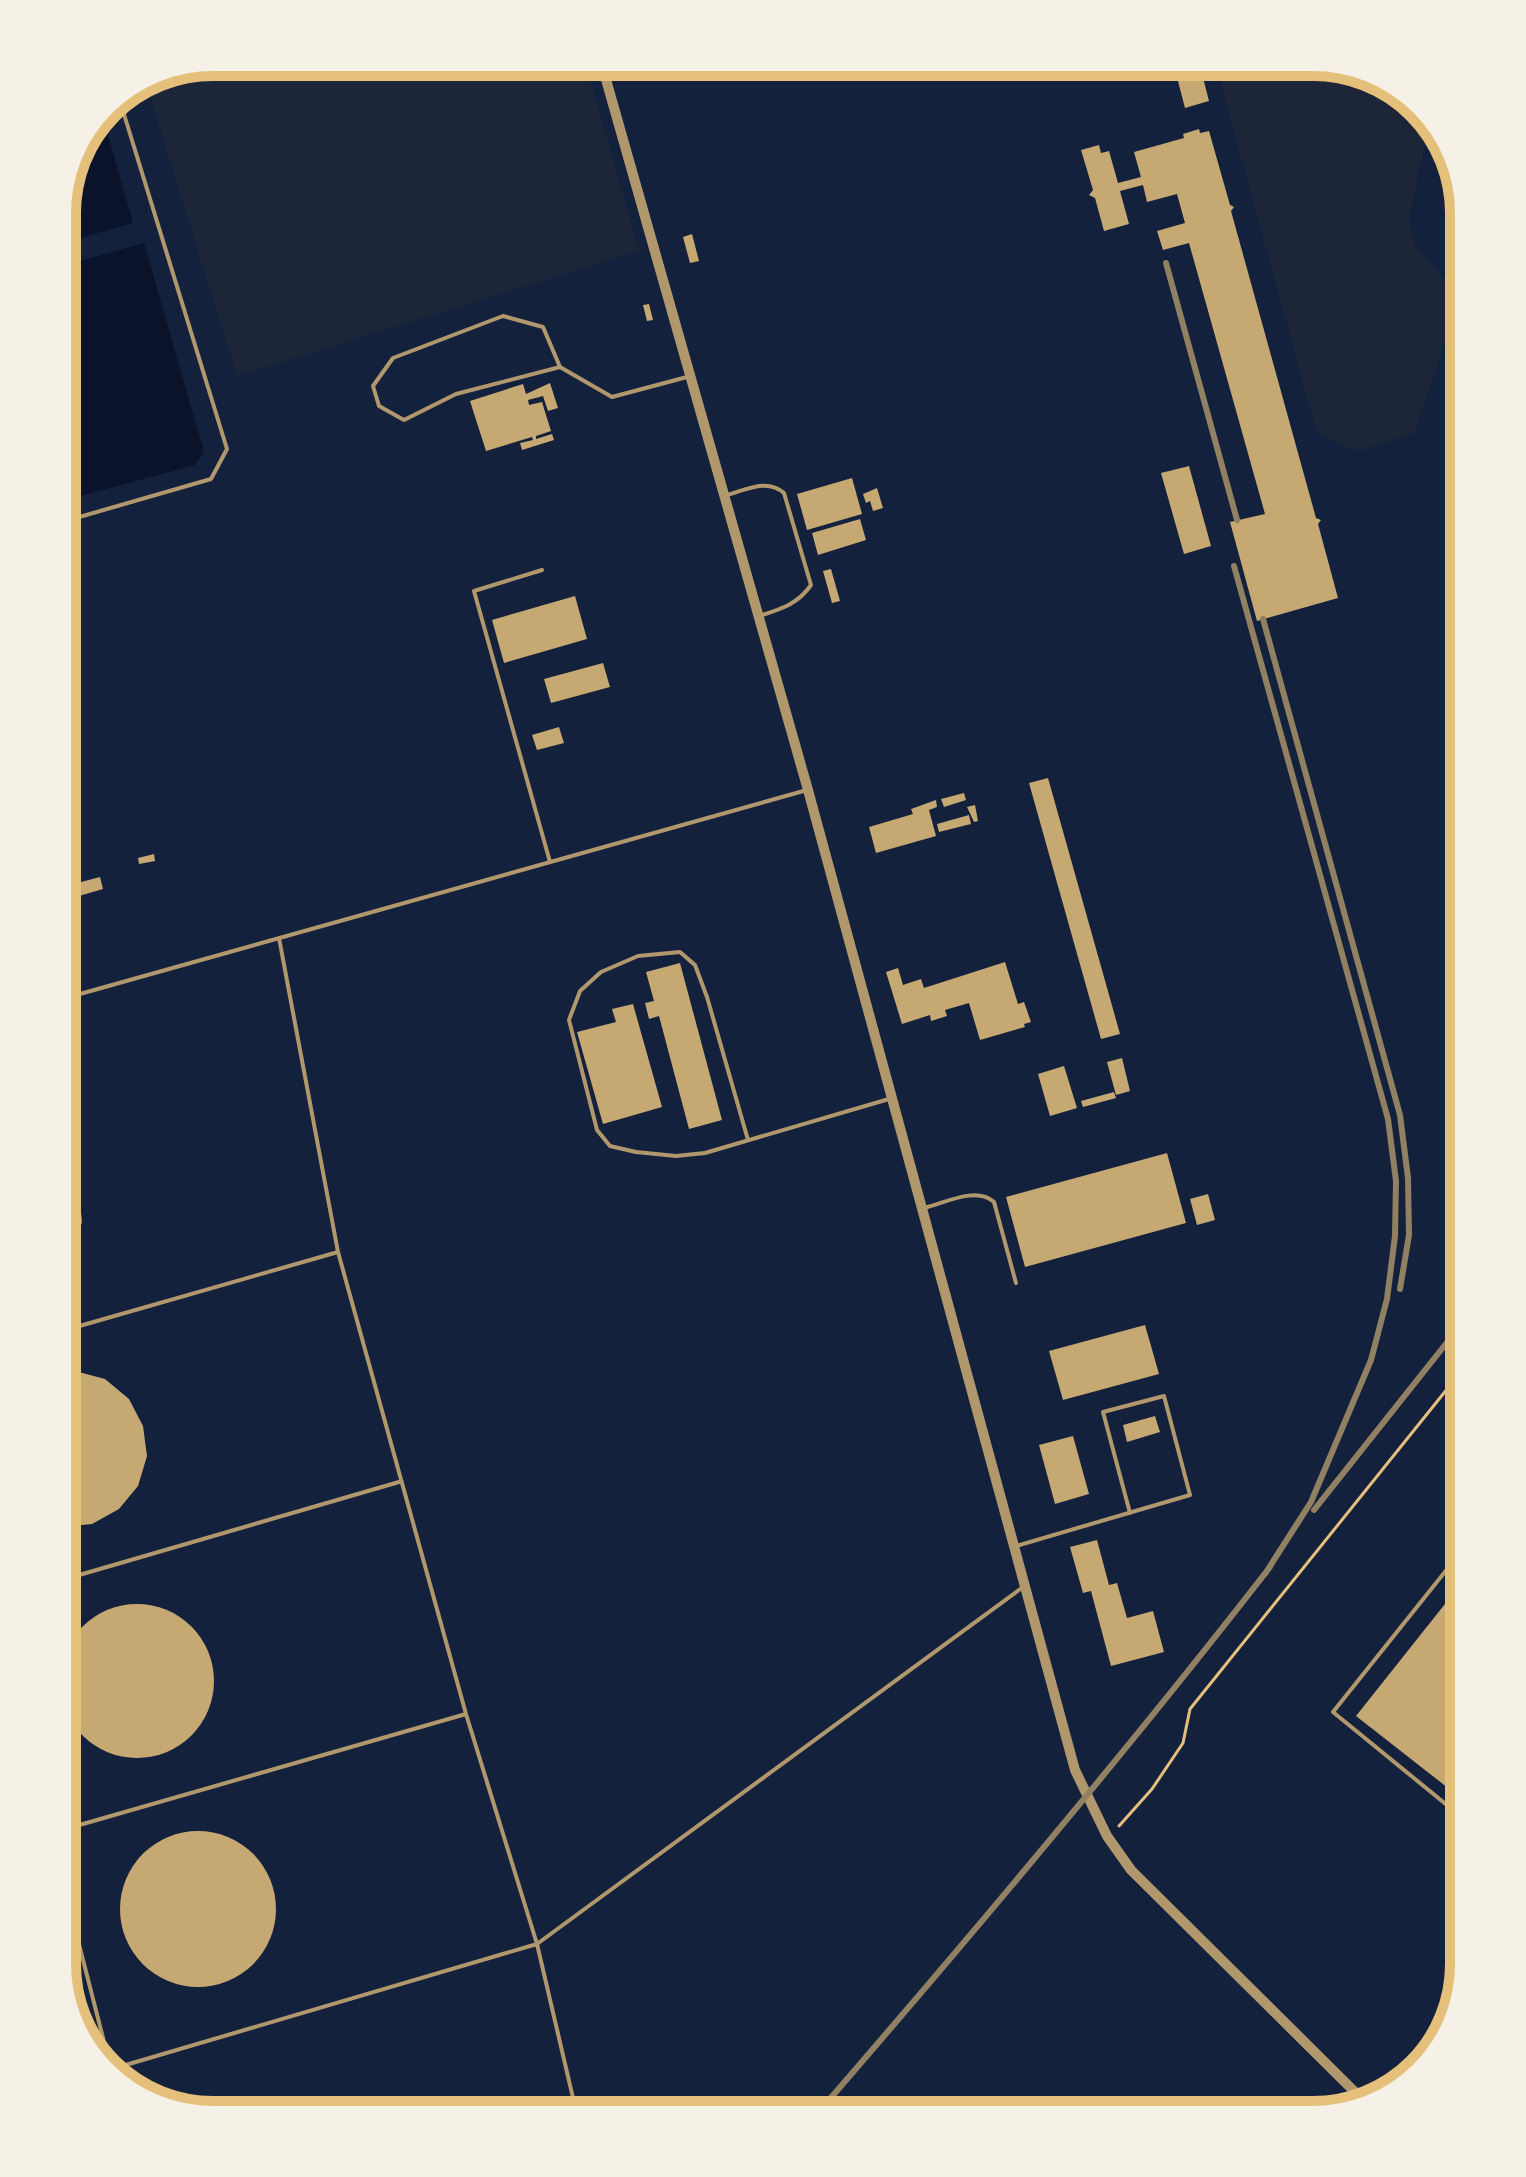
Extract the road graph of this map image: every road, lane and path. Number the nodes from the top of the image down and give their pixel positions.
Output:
1 (605, 76) edge
2 (123, 110) edge
3 (560, 367) junction
4 (690, 376) junction
5 (723, 496) junction
6 (76, 518) edge
7 (542, 570) dead end
8 (757, 616) junction
9 (808, 790) junction
10 (550, 862) junction
11 (279, 938) junction
12 (76, 995) edge
13 (891, 1098) junction
14 (748, 1140) junction
15 (922, 1209) junction
16 (338, 1252) junction
17 (1016, 1283) dead end
18 (76, 1327) edge
19 (1450, 1385) edge
20 (399, 1482) junction
21 (1130, 1513) junction
22 (1014, 1547) junction
23 (1450, 1566) edge
24 (76, 1576) edge
25 (1025, 1586) junction
26 (466, 1714) junction
27 (1450, 1808) edge
28 (76, 1826) edge
29 (1107, 1836) junction
30 (76, 1931) edge
31 (537, 1944) junction
32 (107, 2051) edge
33 (122, 2066) edge
34 (1356, 2094) edge
35 (574, 2101) edge

1 - 4 street
2 - 6 lane
3 - 3 lane
3 - 4 lane
4 - 5 street
5 - 8 street
5 - 8 lane
7 - 10 lane
8 - 9 street
9 - 10 lane
9 - 13 street
10 - 11 lane
11 - 12 lane
11 - 16 lane
13 - 14 lane
13 - 15 street
14 - 14 lane
15 - 17 lane
15 - 22 street
16 - 18 lane
16 - 20 lane
19 - 29 path
20 - 24 lane
20 - 26 lane
21 - 21 lane
21 - 22 lane
22 - 25 street
23 - 27 lane
25 - 29 street
25 - 31 lane
26 - 28 lane
26 - 31 lane
29 - 34 street
30 - 32 lane
31 - 33 lane
31 - 35 lane

